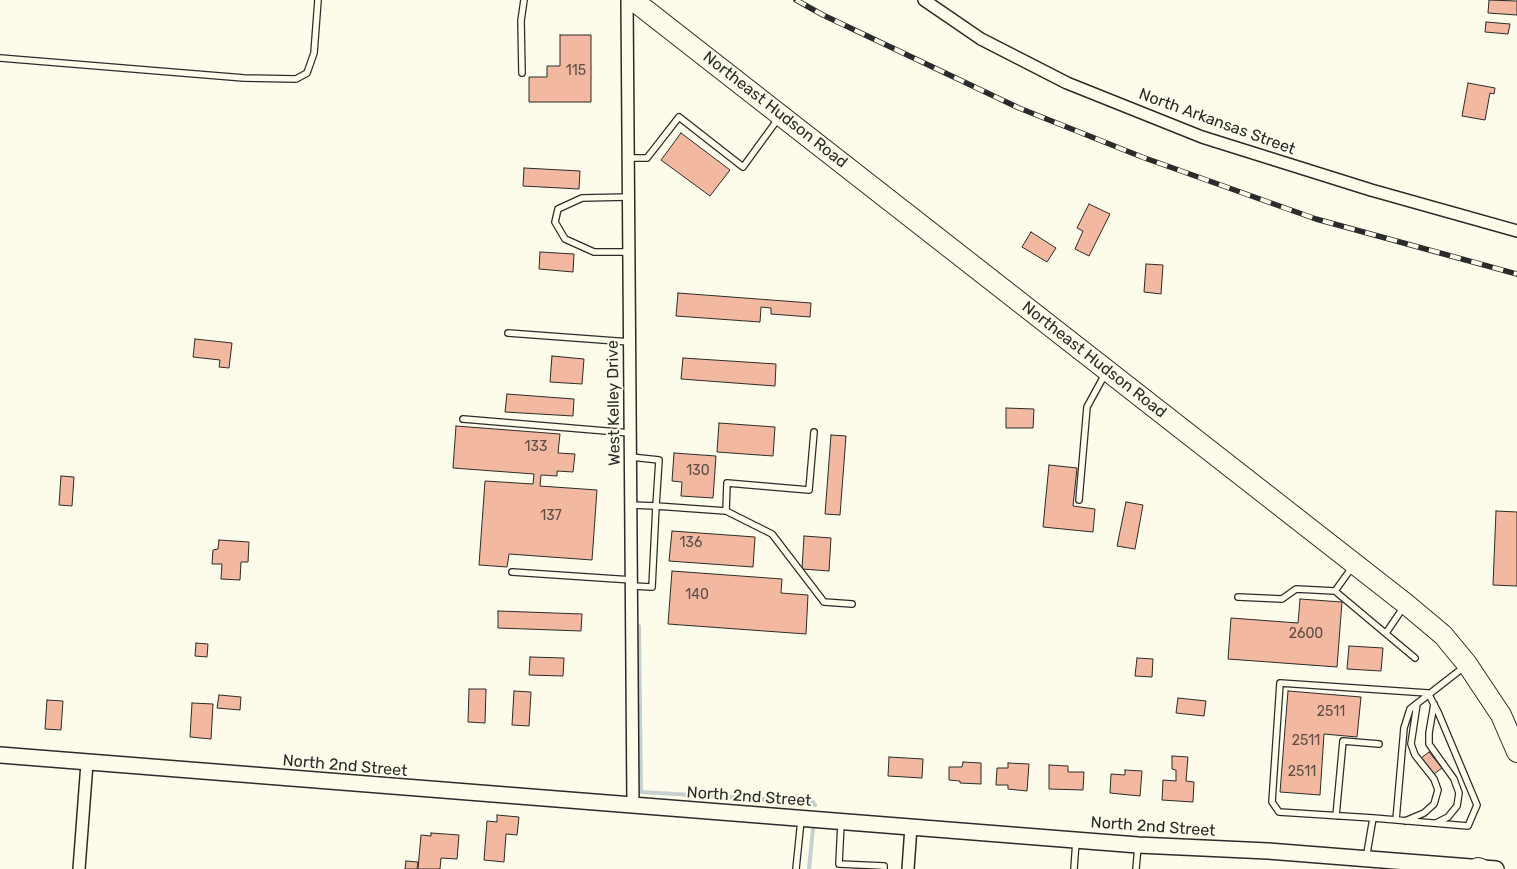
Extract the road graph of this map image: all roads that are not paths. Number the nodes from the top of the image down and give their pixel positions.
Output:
1 (318, 0) edge
2 (524, 0) edge
3 (627, 0) edge
4 (634, 0) edge
5 (924, 0) edge
6 (0, 58) edge
7 (522, 73) dead end
8 (781, 115) junction
9 (628, 158) junction
10 (628, 197) junction
11 (1517, 231) edge
12 (629, 252) junction
13 (508, 333) dead end
14 (630, 342) junction
15 (1107, 370) junction
16 (464, 419) dead end
17 (814, 432) dead end
18 (630, 433) junction
19 (631, 457) junction
20 (1079, 500) dead end
21 (631, 504) junction
22 (656, 506) junction
23 (726, 511) junction
24 (1354, 563) junction
25 (512, 572) dead end
26 (632, 583) junction
27 (1336, 590) junction
28 (1238, 597) dead end
29 (852, 604) dead end
30 (1406, 604) junction
31 (1386, 632) junction
32 (1415, 658) dead end
33 (1467, 664) junction
34 (1428, 694) junction
35 (1416, 704) junction
36 (1434, 704) junction
37 (1379, 744) dead end
38 (1517, 752) edge
39 (0, 755) edge
40 (87, 762) junction
41 (634, 806) junction
42 (1336, 816) junction
43 (801, 818) junction
44 (1373, 818) junction
45 (1396, 820) junction
46 (841, 821) junction
47 (1405, 821) junction
48 (1434, 824) junction
49 (911, 827) junction
50 (1076, 840) junction
51 (1138, 845) junction
52 (1366, 859) junction
53 (1399, 865) edge
54 (79, 869) edge
55 (796, 869) edge
56 (884, 869) edge
57 (908, 869) edge
58 (1074, 869) edge
59 (1136, 869) edge
60 (1485, 869) edge

1 - 6 lane
2 - 7 lane
3 - 9 street, West Kelley Drive
4 - 8 highway, Northeast Hudson Road
5 - 11 street, North Arkansas Street
8 - 9 lane
8 - 15 highway, Northeast Hudson Road
9 - 10 street, West Kelley Drive
10 - 12 street, West Kelley Drive
10 - 12 lane
12 - 14 street, West Kelley Drive
13 - 14 lane
14 - 18 street, West Kelley Drive
15 - 20 lane
15 - 24 highway, Northeast Hudson Road
16 - 18 lane
17 - 23 lane
18 - 19 street, West Kelley Drive
19 - 21 street, West Kelley Drive
19 - 22 lane
21 - 22 lane
21 - 26 street, West Kelley Drive
22 - 23 lane
22 - 26 lane
23 - 29 lane
24 - 27 lane
24 - 30 highway, Northeast Hudson Road
25 - 26 lane
26 - 41 street, West Kelley Drive
27 - 28 lane
27 - 31 lane
30 - 31 lane
30 - 33 highway, Northeast Hudson Road
31 - 32 lane
33 - 34 lane
33 - 38 highway, Northeast Hudson Road
34 - 35 lane
34 - 36 lane
34 - 42 lane
35 - 45 lane
35 - 47 lane
36 - 48 lane
36 - 48 lane
37 - 42 lane
39 - 40 main road, North 2nd Street
40 - 41 main road, North 2nd Street
40 - 54 street
41 - 43 main road, North 2nd Street
42 - 44 lane
43 - 46 main road, North 2nd Street
43 - 55 lane
44 - 45 lane
44 - 52 lane
45 - 47 lane
46 - 49 main road, North 2nd Street
46 - 56 lane
47 - 48 lane
49 - 50 main road, North 2nd Street
49 - 57 street
50 - 51 main road, North 2nd Street
50 - 58 lane
51 - 52 main road, North 2nd Street
51 - 59 lane
52 - 53 main road, North 2nd Street
53 - 60 main road, North 2nd Street

